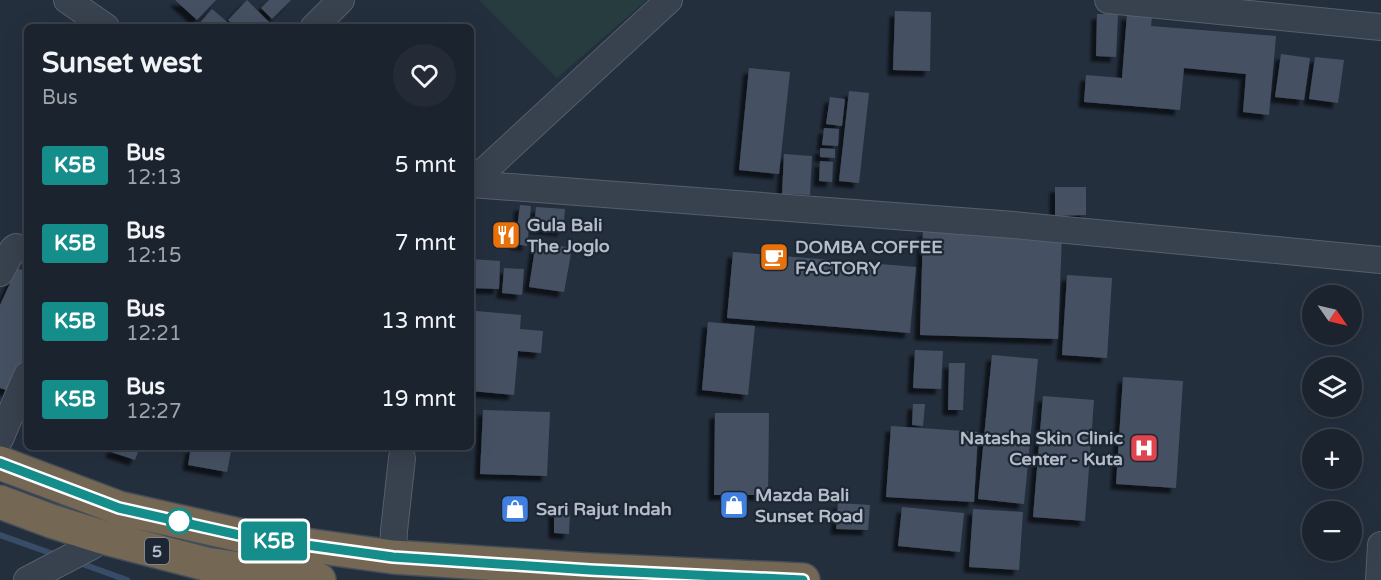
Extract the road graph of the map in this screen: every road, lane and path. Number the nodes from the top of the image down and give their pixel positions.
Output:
1 (67, 0) edge
2 (342, 0) edge
3 (669, 0) edge
4 (1108, 0) edge
5 (102, 24) edge
6 (317, 24) edge
7 (1381, 27) edge
8 (474, 180) edge
9 (474, 183) edge
10 (24, 249) edge
11 (1381, 260) edge
12 (0, 273) edge
13 (24, 382) edge
14 (0, 439) edge
15 (402, 459) dead end
16 (0, 463) edge
17 (0, 502) edge
18 (102, 537) junction
19 (1381, 545) edge
20 (393, 557) junction
21 (27, 580) edge
22 (319, 580) edge
23 (803, 580) edge
24 (1379, 580) edge

1 - 5 street
2 - 6 street
3 - 8 street
4 - 7 street
9 - 11 street
10 - 12 street
13 - 14 street
15 - 20 street
16 - 20 highway, 5
17 - 18 highway, 5
18 - 21 street
18 - 22 highway, 5
19 - 24 street
20 - 23 highway, 5

